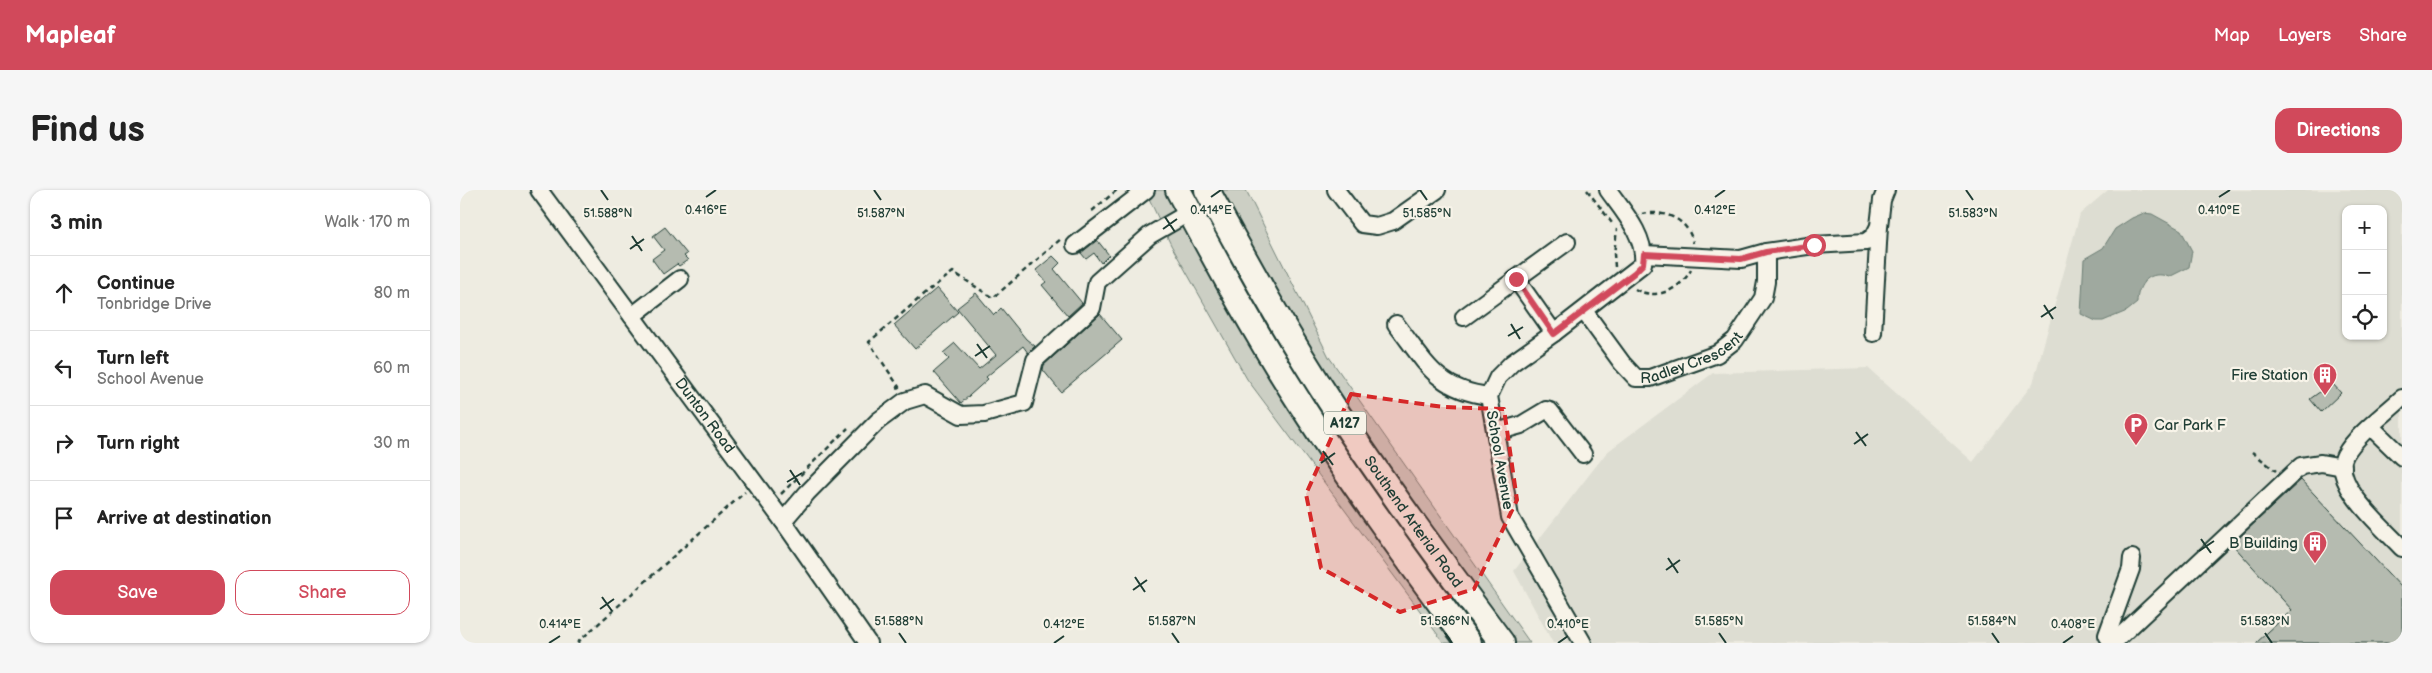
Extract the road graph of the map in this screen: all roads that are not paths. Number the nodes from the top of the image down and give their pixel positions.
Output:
1 (539, 190) edge
2 (1146, 190) edge
3 (1178, 190) edge
4 (1207, 190) edge
5 (1336, 190) edge
6 (1437, 190) edge
7 (1608, 190) edge
8 (1886, 190) edge
9 (1190, 212) junction
10 (1879, 226) junction
11 (1070, 240) road end
12 (1567, 242) dead end
13 (1766, 252) junction
14 (1644, 254) junction
15 (680, 279) dead end
16 (1516, 279) junction
17 (1584, 311) junction
18 (632, 316) junction
19 (1464, 316) dead end
20 (1396, 324) dead end
21 (1873, 333) dead end
22 (1554, 334) junction
23 (1490, 396) junction
24 (2402, 398) edge
25 (2371, 427) junction
26 (1496, 432) junction
27 (1583, 454) dead end
28 (2402, 457) edge
29 (2343, 467) junction
30 (783, 521) junction
31 (2402, 548) edge
32 (2132, 558) dead end
33 (868, 643) edge
34 (1469, 643) edge
35 (1502, 643) edge
36 (1583, 643) edge
37 (2113, 643) edge

1 - 18 street, Dunton Road
2 - 11 street
3 - 9 highway, Southend Arterial Road / A127
4 - 35 highway, Southend Arterial Road / A127
5 - 6 street
7 - 14 street
8 - 10 street
9 - 30 street
9 - 34 highway, Southend Arterial Road / A127
10 - 13 street
10 - 21 street
12 - 16 street
13 - 14 street
13 - 17 street, Radley Crescent
14 - 17 street, School Avenue
15 - 18 street
16 - 19 street
16 - 22 street
17 - 22 street, School Avenue
18 - 30 street, Dunton Road
20 - 23 street
22 - 23 street, School Avenue
23 - 26 street, School Avenue
24 - 25 street
25 - 28 street
25 - 29 street
26 - 27 street
26 - 36 street, School Avenue
29 - 31 street
29 - 37 street
30 - 33 street, Dunton Road
32 - 37 street

